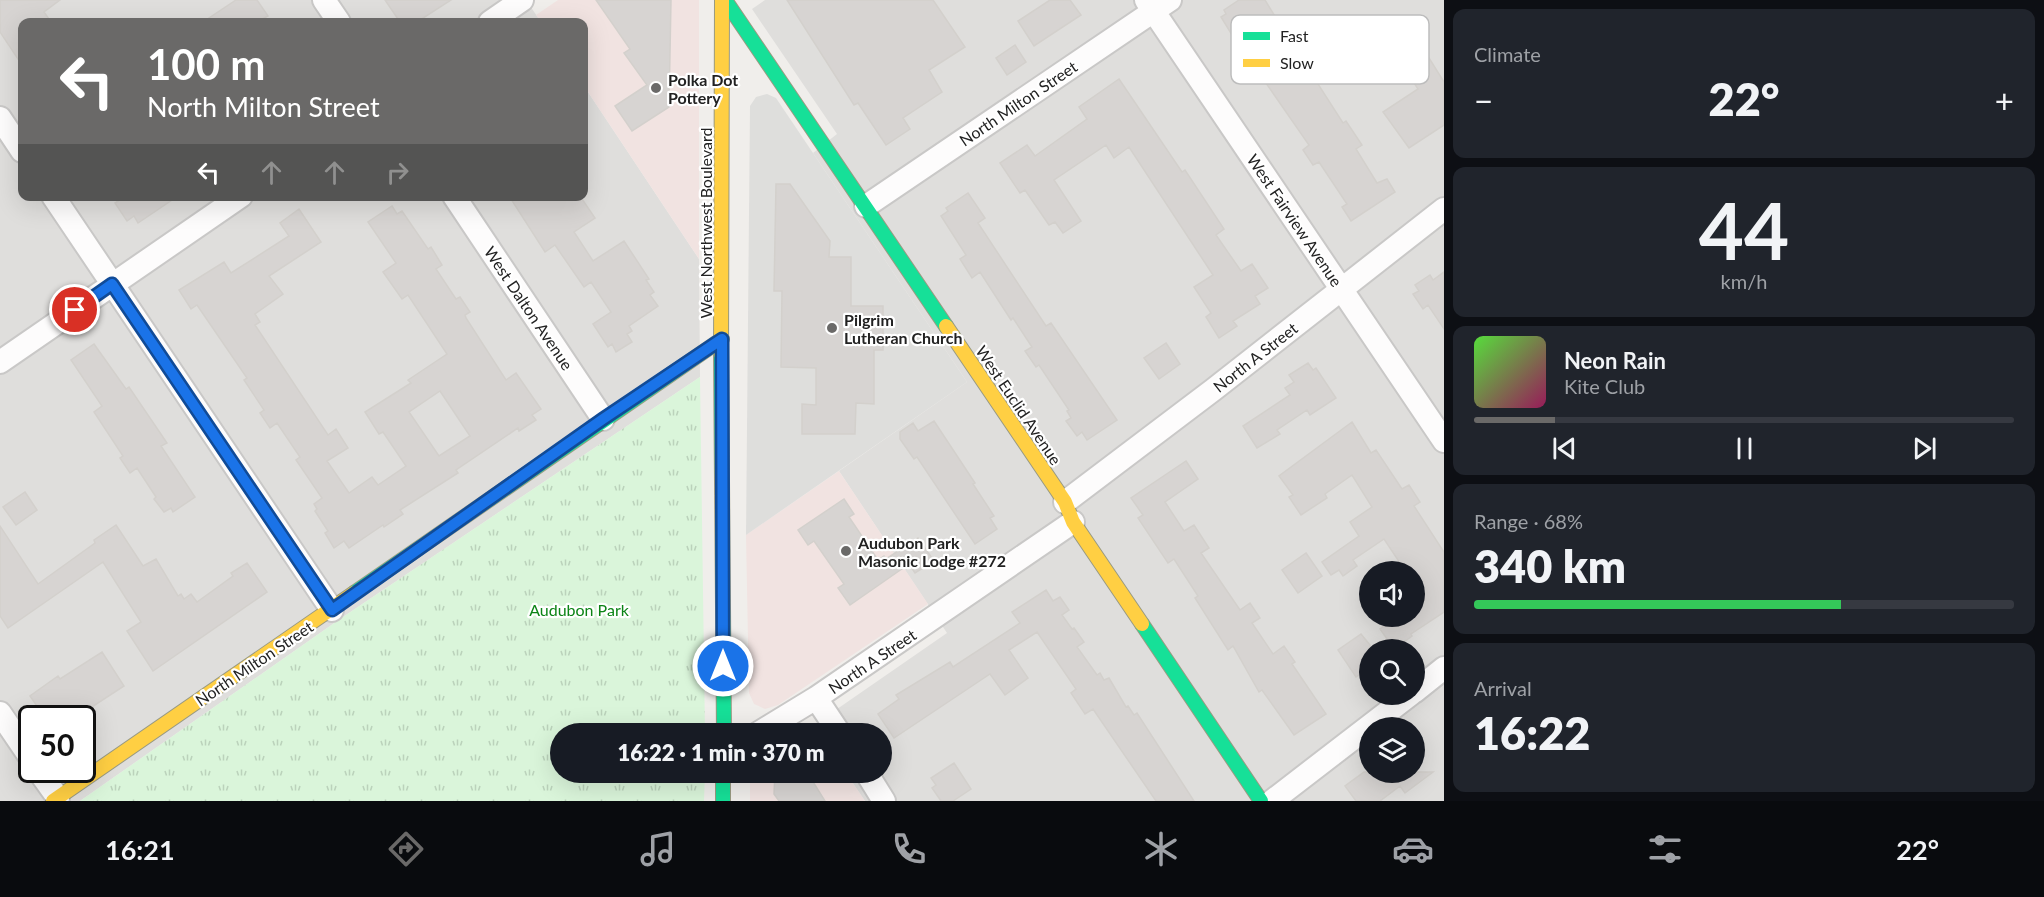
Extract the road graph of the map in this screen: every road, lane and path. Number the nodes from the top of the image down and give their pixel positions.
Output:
1 (324, 0) edge
2 (522, 0) edge
3 (724, 0) edge
4 (1156, 4) edge
5 (336, 18) edge
6 (496, 18) edge
7 (0, 118) edge
8 (18, 145) edge
9 (56, 201) edge
10 (234, 201) edge
11 (457, 201) edge
12 (866, 206) junction
13 (1444, 209) edge
14 (112, 284) junction
15 (1342, 289) junction
16 (722, 339) junction
17 (0, 362) edge
18 (603, 419) junction
19 (1444, 441) edge
20 (1069, 512) junction
21 (332, 610) junction
22 (1444, 668) edge
23 (1425, 683) edge
24 (816, 698) junction
25 (1397, 705) edge
26 (0, 713) edge
27 (724, 723) edge
28 (775, 723) edge
29 (833, 723) edge
30 (18, 739) edge
31 (46, 783) edge
32 (723, 783) edge
33 (873, 783) edge
34 (55, 799) edge
35 (723, 801) edge
36 (884, 801) edge
37 (1261, 801) edge
38 (1272, 801) edge

1 - 5 street
2 - 6 street
3 - 12 street, West Euclid Avenue
3 - 16 street, West Northwest Boulevard
4 - 12 street, North Milton Street
4 - 15 street, West Fairview Avenue
7 - 8 street
9 - 14 street
10 - 14 street
11 - 18 street, West Dalton Avenue
12 - 20 street, West Euclid Avenue
13 - 15 street, North A Street
14 - 17 street
14 - 21 street
15 - 19 street, West Fairview Avenue
15 - 20 street, North A Street
16 - 18 street, North Milton Street
16 - 27 street, West Northwest Boulevard
18 - 21 street, North Milton Street
20 - 24 street, North A Street
20 - 37 street, West Euclid Avenue
21 - 34 street, North Milton Street
22 - 23 street
24 - 28 street, North A Street
24 - 29 street
25 - 38 street
26 - 30 street
31 - 34 street
32 - 35 street
33 - 36 street

